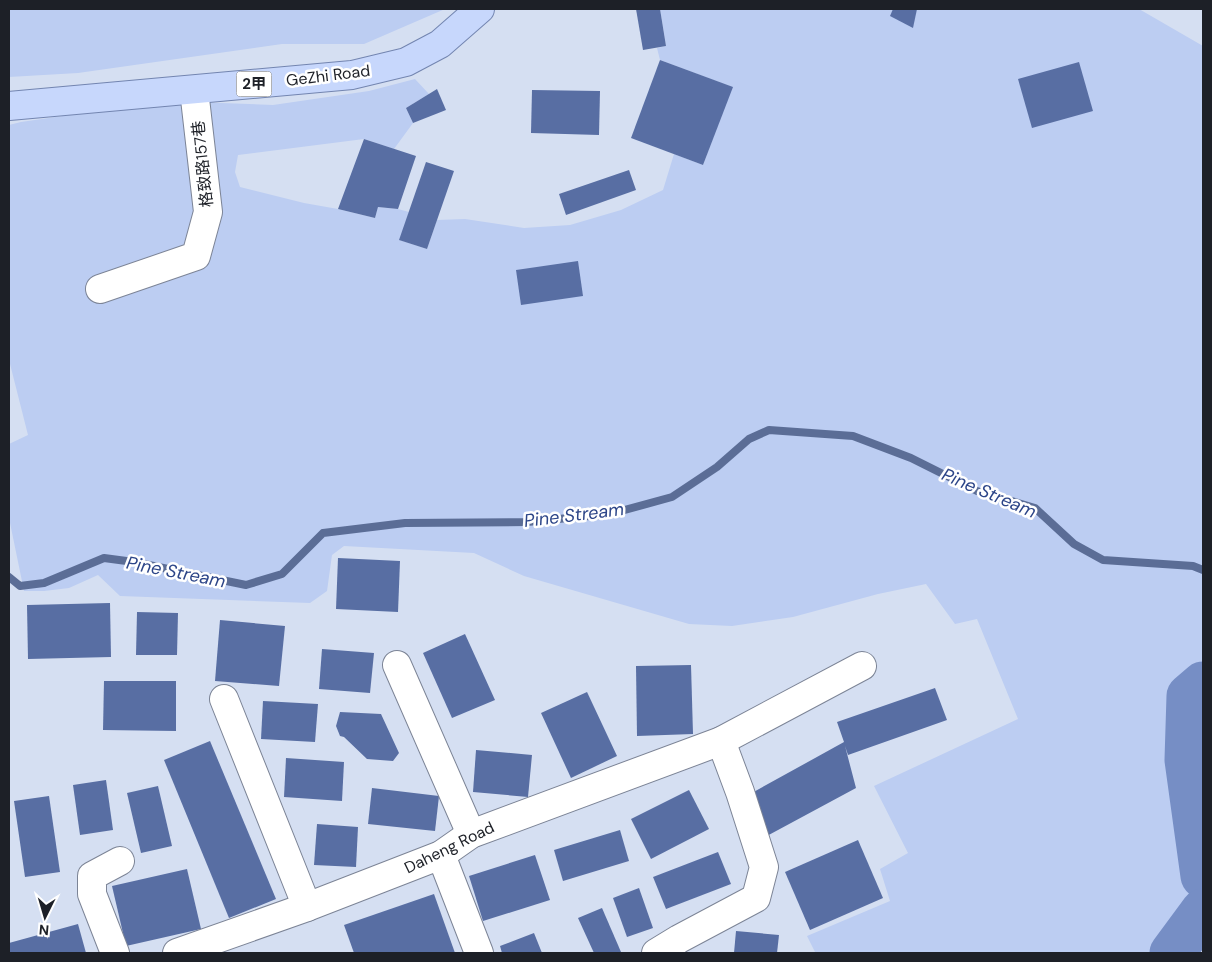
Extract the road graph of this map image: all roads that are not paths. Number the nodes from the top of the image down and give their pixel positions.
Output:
1 (480, 9) edge
2 (194, 90) junction
3 (9, 106) edge
4 (100, 289) dead end
5 (397, 665) dead end
6 (862, 666) dead end
7 (224, 699) dead end
8 (720, 741) junction
9 (471, 834) junction
10 (441, 855) junction
11 (120, 861) dead end
12 (307, 907) junction
13 (115, 953) edge
14 (177, 953) edge
15 (479, 953) edge
16 (656, 953) edge

1 - 2 main road, GeZhi Road / 2甲
2 - 3 main road, GeZhi Road / 2甲
2 - 4 street, 格致路157巷
5 - 9 street
6 - 8 street, Daheng Road
7 - 12 street
8 - 9 street, Daheng Road
8 - 16 street
9 - 10 street, Daheng Road
10 - 12 street, Daheng Road
10 - 15 street
11 - 13 street
12 - 14 street, Daheng Road

